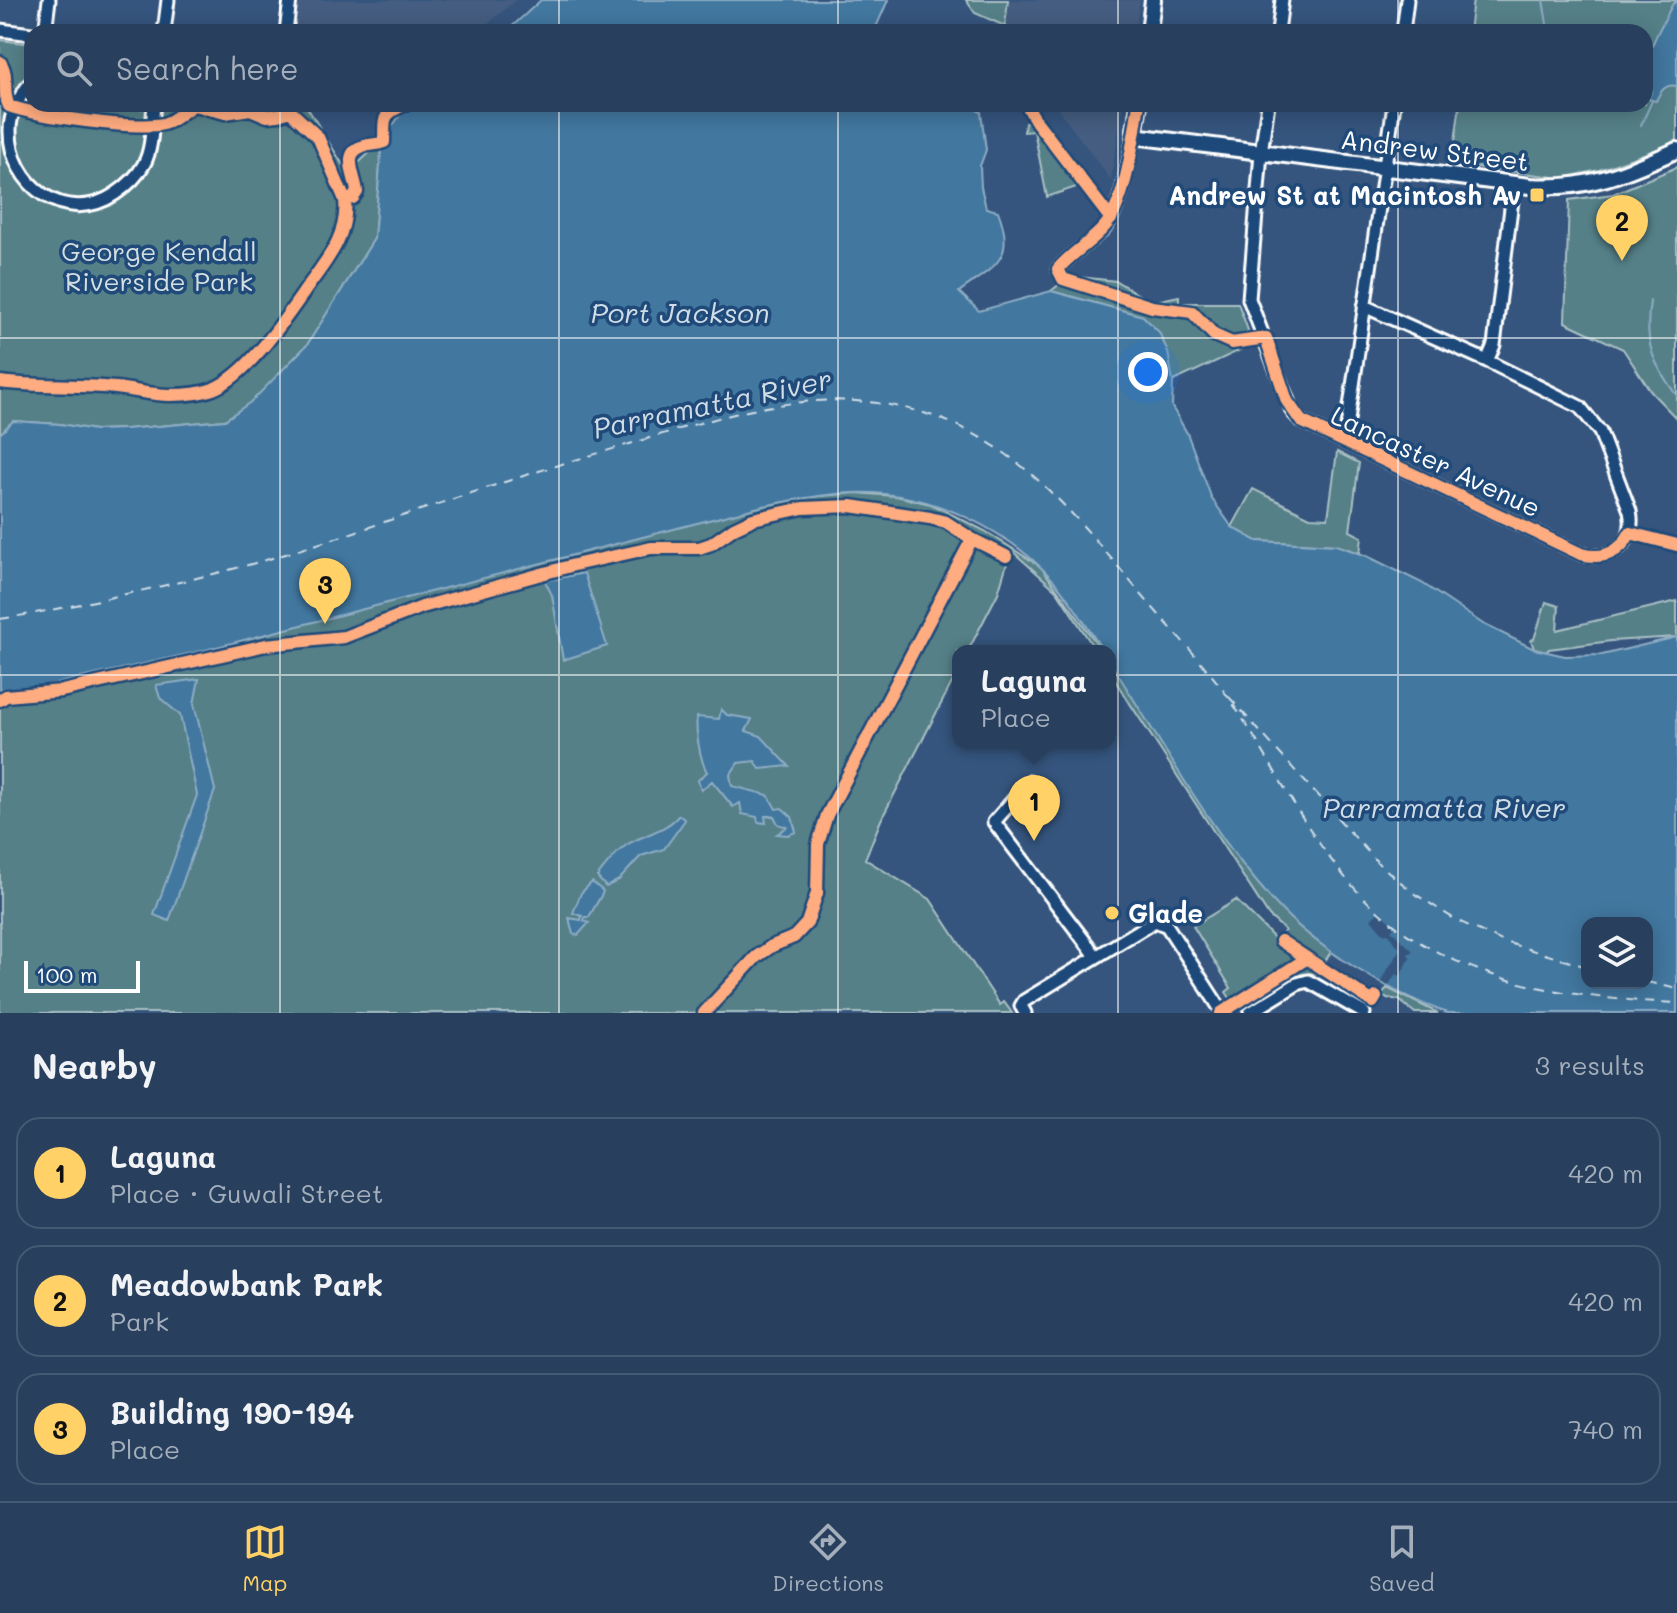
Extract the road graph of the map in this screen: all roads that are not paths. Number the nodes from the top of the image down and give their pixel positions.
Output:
1 (49, 0) edge
2 (168, 0) edge
3 (290, 0) edge
4 (1153, 0) edge
5 (1282, 0) edge
6 (1407, 0) edge
7 (46, 24) edge
8 (165, 24) edge
9 (287, 24) edge
10 (1150, 24) edge
11 (1279, 24) edge
12 (1404, 24) edge
13 (0, 30) edge
14 (24, 33) edge
15 (24, 93) edge
16 (153, 112) edge
17 (1138, 112) edge
18 (1267, 112) edge
19 (1393, 112) edge
20 (1134, 136) junction
21 (1677, 150) edge
22 (1261, 153) junction
23 (1385, 168) junction
24 (1514, 184) junction
25 (1058, 269) dead end
26 (1364, 306) junction
27 (1487, 361) junction
28 (1345, 441) junction
29 (1029, 782) dead end
30 (1096, 956) junction
31 (1024, 1007) edge
32 (1223, 1013) edge
33 (1250, 1013) edge
34 (1364, 1013) edge

1 - 7 street
2 - 8 street
3 - 9 street
4 - 10 main road
5 - 11 street
6 - 12 street
13 - 14 street
15 - 16 street
17 - 20 main road
18 - 22 street, Lancaster Avenue
19 - 23 street
20 - 22 main road, Andrew Street
20 - 25 street
21 - 24 main road, Andrew Street
22 - 23 main road, Andrew Street
22 - 28 street, Lancaster Avenue
23 - 24 main road, Andrew Street
23 - 26 street
24 - 27 street
26 - 27 street
26 - 28 street
27 - 28 street, Lancaster Avenue
29 - 30 street
30 - 31 street
30 - 32 street
33 - 34 street

